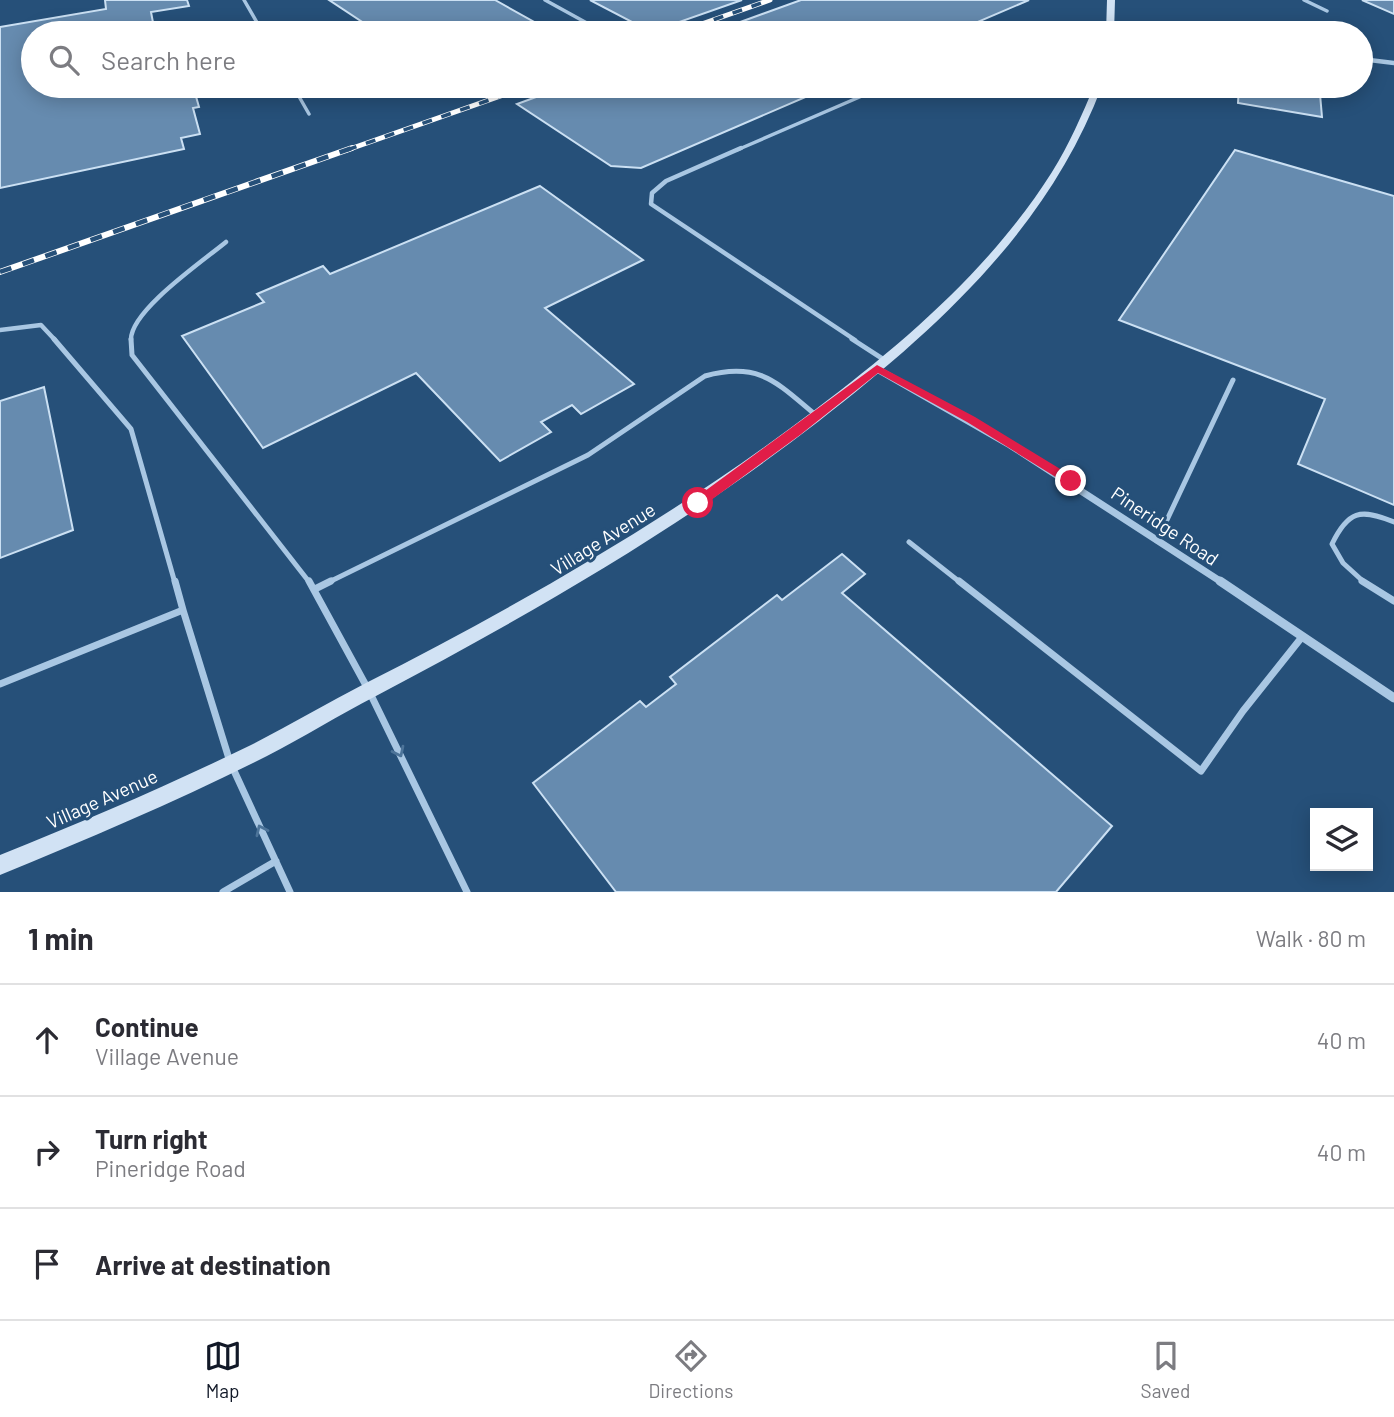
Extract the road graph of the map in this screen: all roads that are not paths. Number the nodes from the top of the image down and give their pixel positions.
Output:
1 (244, 0) edge
2 (545, 0) edge
3 (1111, 0) edge
4 (1304, 0) edge
5 (1327, 11) dead end
6 (256, 21) edge
7 (583, 21) edge
8 (1111, 21) edge
9 (1373, 60) edge
10 (1394, 63) edge
11 (300, 98) edge
12 (858, 98) edge
13 (1093, 98) edge
14 (309, 114) dead end
15 (226, 242) dead end
16 (0, 330) edge
17 (882, 365) junction
18 (1233, 380) dead end
19 (817, 416) junction
20 (1394, 522) edge
21 (1157, 541) junction
22 (909, 542) dead end
23 (315, 589) junction
24 (1394, 601) edge
25 (183, 610) junction
26 (1302, 637) junction
27 (0, 684) edge
28 (369, 691) junction
29 (1394, 698) edge
30 (230, 762) junction
31 (276, 861) junction
32 (0, 865) edge
33 (223, 892) edge
34 (290, 892) edge
35 (467, 892) edge

1 - 6 lane
2 - 7 lane
3 - 8 street
4 - 5 lane
9 - 10 street
11 - 14 lane
12 - 17 lane
13 - 17 street, Village Avenue
15 - 23 lane
16 - 25 lane
17 - 19 street, Village Avenue
17 - 21 street, Pineridge Road
18 - 21 lane
19 - 23 lane
19 - 28 street, Village Avenue
20 - 24 lane
21 - 26 street, Pineridge Road
22 - 26 lane
23 - 28 lane
25 - 27 lane
25 - 30 lane
26 - 29 street, Pineridge Road
28 - 30 street, Village Avenue
28 -> 35 lane
31 -> 30 lane
30 - 32 street, Village Avenue
31 - 33 lane
31 - 34 lane

